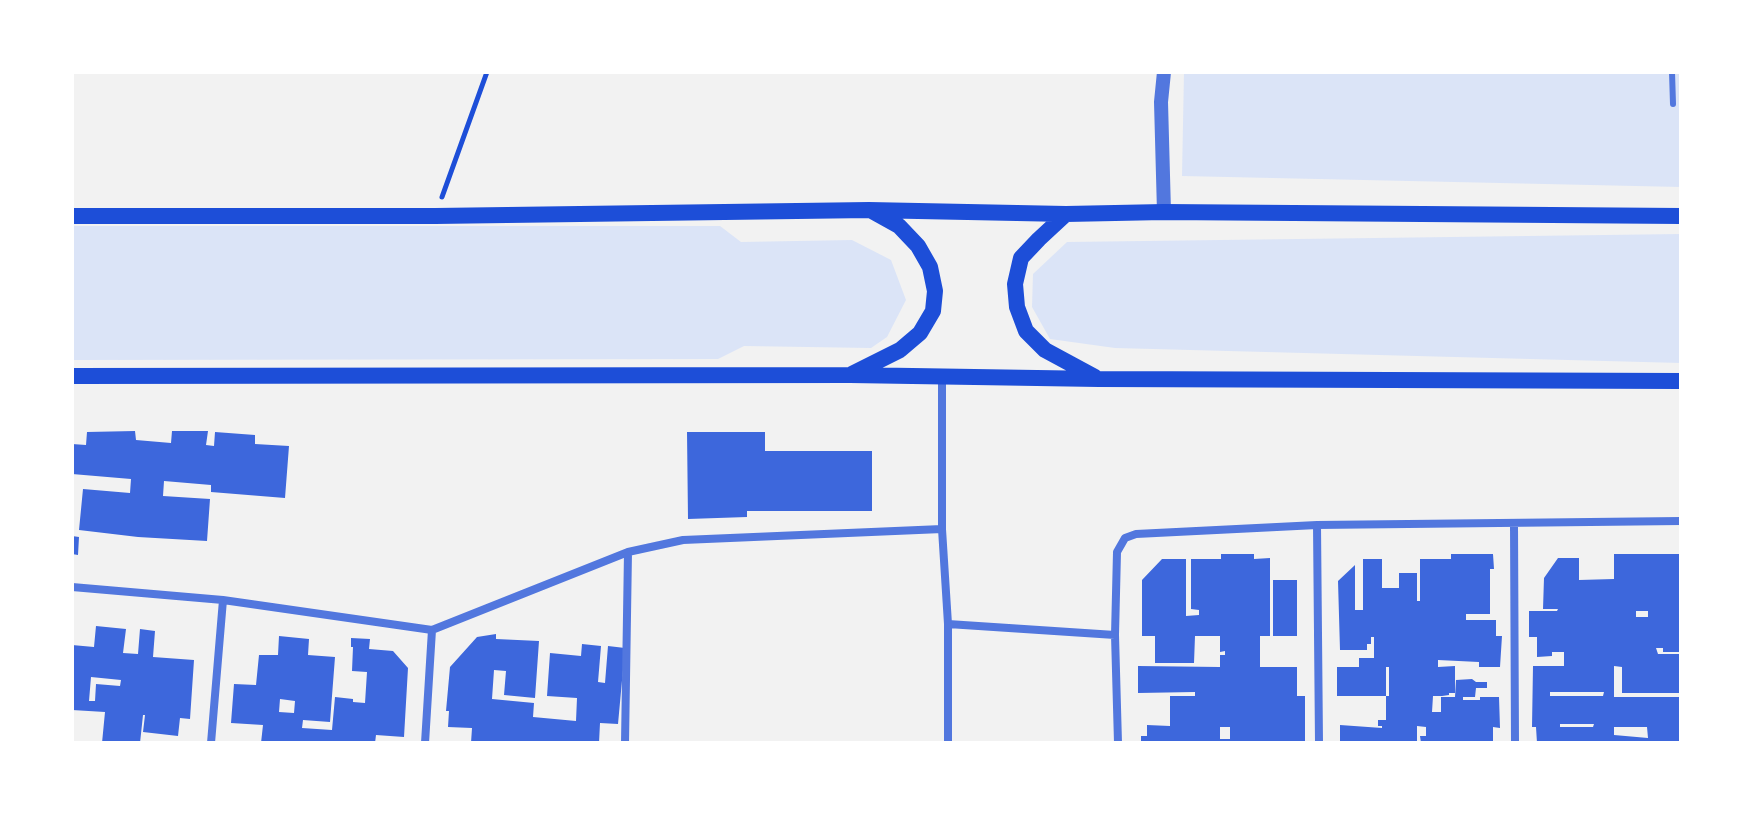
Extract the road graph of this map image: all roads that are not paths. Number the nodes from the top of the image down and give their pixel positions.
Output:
1 (1164, 72) edge
2 (1672, 72) edge
3 (1673, 104) dead end
4 (869, 210) junction
5 (1164, 212) junction
6 (1066, 214) junction
7 (72, 216) edge
8 (1681, 216) edge
9 (850, 375) junction
10 (72, 376) edge
11 (942, 377) junction
12 (1099, 379) junction
13 (1681, 381) edge
14 (1681, 521) edge
15 (1514, 524) junction
16 (1317, 525) junction
17 (942, 529) junction
18 (628, 552) junction
19 (72, 587) edge
20 (223, 600) junction
21 (948, 624) junction
22 (432, 630) junction
23 (1115, 635) junction
24 (211, 743) edge
25 (425, 743) edge
26 (625, 743) edge
27 (948, 743) edge
28 (1118, 743) edge
29 (1319, 743) edge
30 (1515, 743) edge

1 - 5 street
2 - 3 lane
4 - 6 main road
4 - 7 main road
4 - 9 main road
5 - 6 main road
5 - 8 main road
6 - 12 main road
9 - 10 main road
9 - 11 main road
11 - 12 main road
11 - 17 street
12 - 13 main road
14 - 15 street
15 - 16 street
15 - 30 street
16 - 23 street
16 - 29 street
17 - 18 street
17 - 21 street
18 - 22 street
18 - 26 street
19 - 20 street
20 - 22 street
20 - 24 street
21 - 23 street
21 - 27 street
22 - 25 street
23 - 28 street

